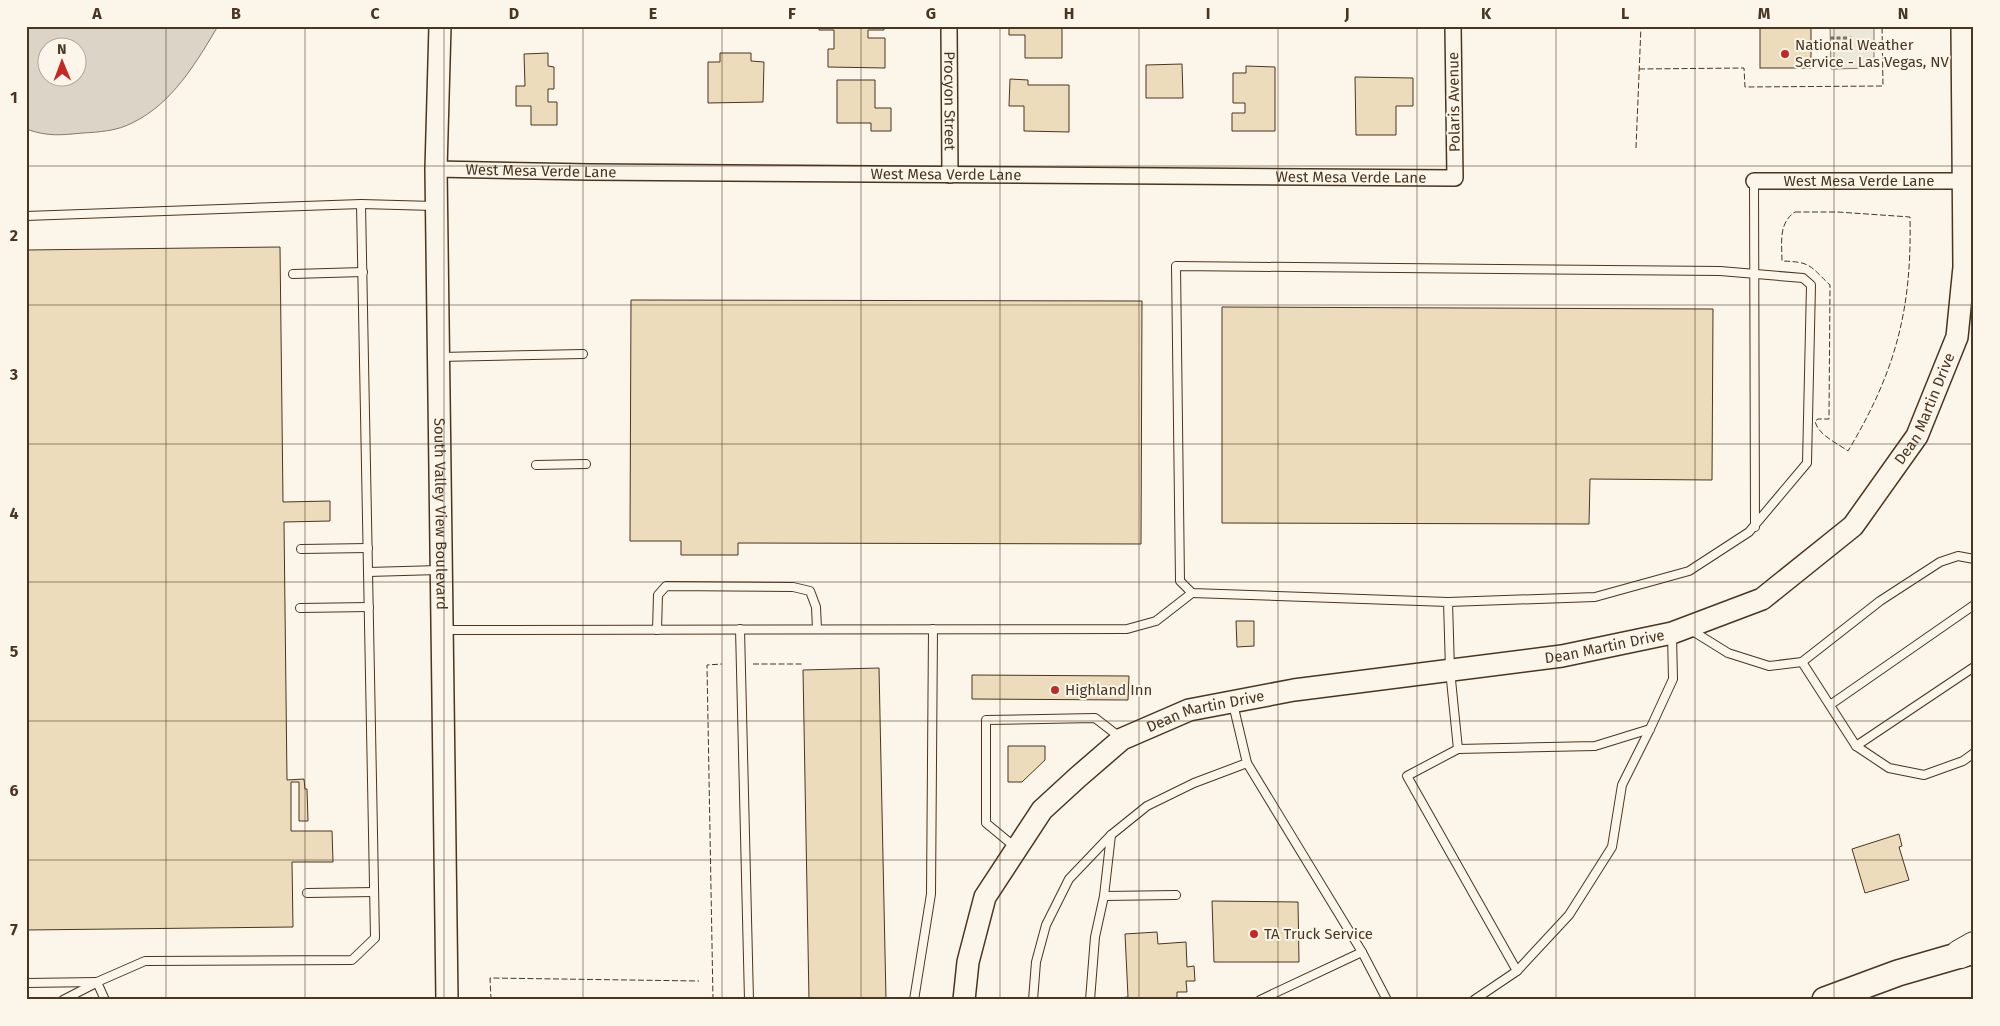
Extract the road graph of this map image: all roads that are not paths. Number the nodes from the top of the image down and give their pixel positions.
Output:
1 (440, 26) edge
2 (949, 26) edge
3 (1453, 26) edge
4 (1962, 26) edge
5 (1969, 158) edge
6 (436, 169) junction
7 (950, 175) junction
8 (1455, 178) joint
9 (1754, 181) joint
10 (1965, 181) junction
11 (361, 204) junction
12 (436, 206) junction
13 (26, 216) edge
14 (363, 272) junction
15 (293, 274) dead end
16 (1753, 275) junction
17 (583, 354) dead end
18 (438, 357) junction
19 (586, 464) dead end
20 (536, 465) dead end
21 (1755, 527) junction
22 (368, 548) junction
23 (301, 549) dead end
24 (1974, 559) edge
25 (442, 570) junction
26 (368, 572) junction
27 (1192, 593) junction
28 (1448, 602) junction
29 (1974, 605) edge
30 (369, 607) junction
31 (300, 608) dead end
32 (740, 629) junction
33 (817, 629) junction
34 (933, 629) junction
35 (442, 630) junction
36 (657, 630) junction
37 (1680, 630) junction
38 (1802, 662) junction
39 (1974, 667) edge
40 (1450, 670) junction
41 (1232, 702) junction
42 (1830, 706) junction
43 (1650, 729) junction
44 (1122, 739) junction
45 (1856, 746) junction
46 (1458, 750) junction
47 (1974, 753) edge
48 (1247, 762) junction
49 (1112, 835) junction
50 (1016, 848) junction
51 (374, 892) junction
52 (307, 893) dead end
53 (1104, 896) junction
54 (1176, 896) dead end
55 (1969, 950) edge
56 (1362, 952) junction
57 (1517, 971) junction
58 (97, 982) junction
59 (26, 983) edge
60 (63, 1000) edge
61 (105, 1000) edge
62 (448, 1000) edge
63 (748, 1000) edge
64 (914, 1000) edge
65 (964, 1000) edge
66 (1033, 1000) edge
67 (1090, 1000) edge
68 (1260, 1000) edge
69 (1387, 1000) edge
70 (1474, 1000) edge
71 (1825, 1000) edge

1 - 6 main road, South Valley View Boulevard
2 - 7 street, Procyon Street
3 - 8 street, Polaris Avenue
4 - 5 main road, Dean Martin Drive
5 - 10 main road, Dean Martin Drive
6 - 7 street, West Mesa Verde Lane
6 - 12 main road, South Valley View Boulevard
7 - 8 street, West Mesa Verde Lane
9 - 10 street, West Mesa Verde Lane
9 - 16 lane
10 - 37 main road, Dean Martin Drive
11 - 12 lane
11 - 13 lane
11 - 14 lane
12 - 18 main road, South Valley View Boulevard
14 - 15 lane
14 - 22 lane
16 - 21 lane
16 - 21 lane
16 - 27 lane
17 - 18 lane
18 - 25 main road, South Valley View Boulevard
19 - 20 lane
21 - 28 lane
22 - 23 lane
22 - 26 lane
24 - 38 lane
25 - 26 lane
25 - 35 main road, South Valley View Boulevard
26 - 30 lane
27 - 28 lane
27 - 34 lane
28 - 40 lane
29 - 42 lane
30 - 31 lane
30 - 51 lane
32 - 33 lane
32 - 36 lane
32 - 63 lane
33 - 34 lane
33 - 36 lane
34 - 64 lane
35 - 36 lane
35 - 62 main road, South Valley View Boulevard
37 - 38 lane
37 - 40 main road, Dean Martin Drive
37 - 43 lane
38 - 42 lane
39 - 45 lane
40 - 41 main road, Dean Martin Drive
40 - 46 lane
41 - 44 main road, Dean Martin Drive
41 - 48 lane
42 - 45 lane
43 - 46 lane
43 - 57 lane
44 - 50 main road, Dean Martin Drive
44 - 50 lane
45 - 47 lane
46 - 57 lane
48 - 49 lane
48 - 56 lane
49 - 53 lane
49 - 66 lane
50 - 65 main road, Dean Martin Drive
51 - 52 lane
51 - 58 lane
53 - 54 lane
53 - 67 lane
55 - 71 highway
56 - 68 lane
56 - 69 lane
57 - 70 lane
58 - 59 lane
58 - 60 lane
58 - 61 lane

